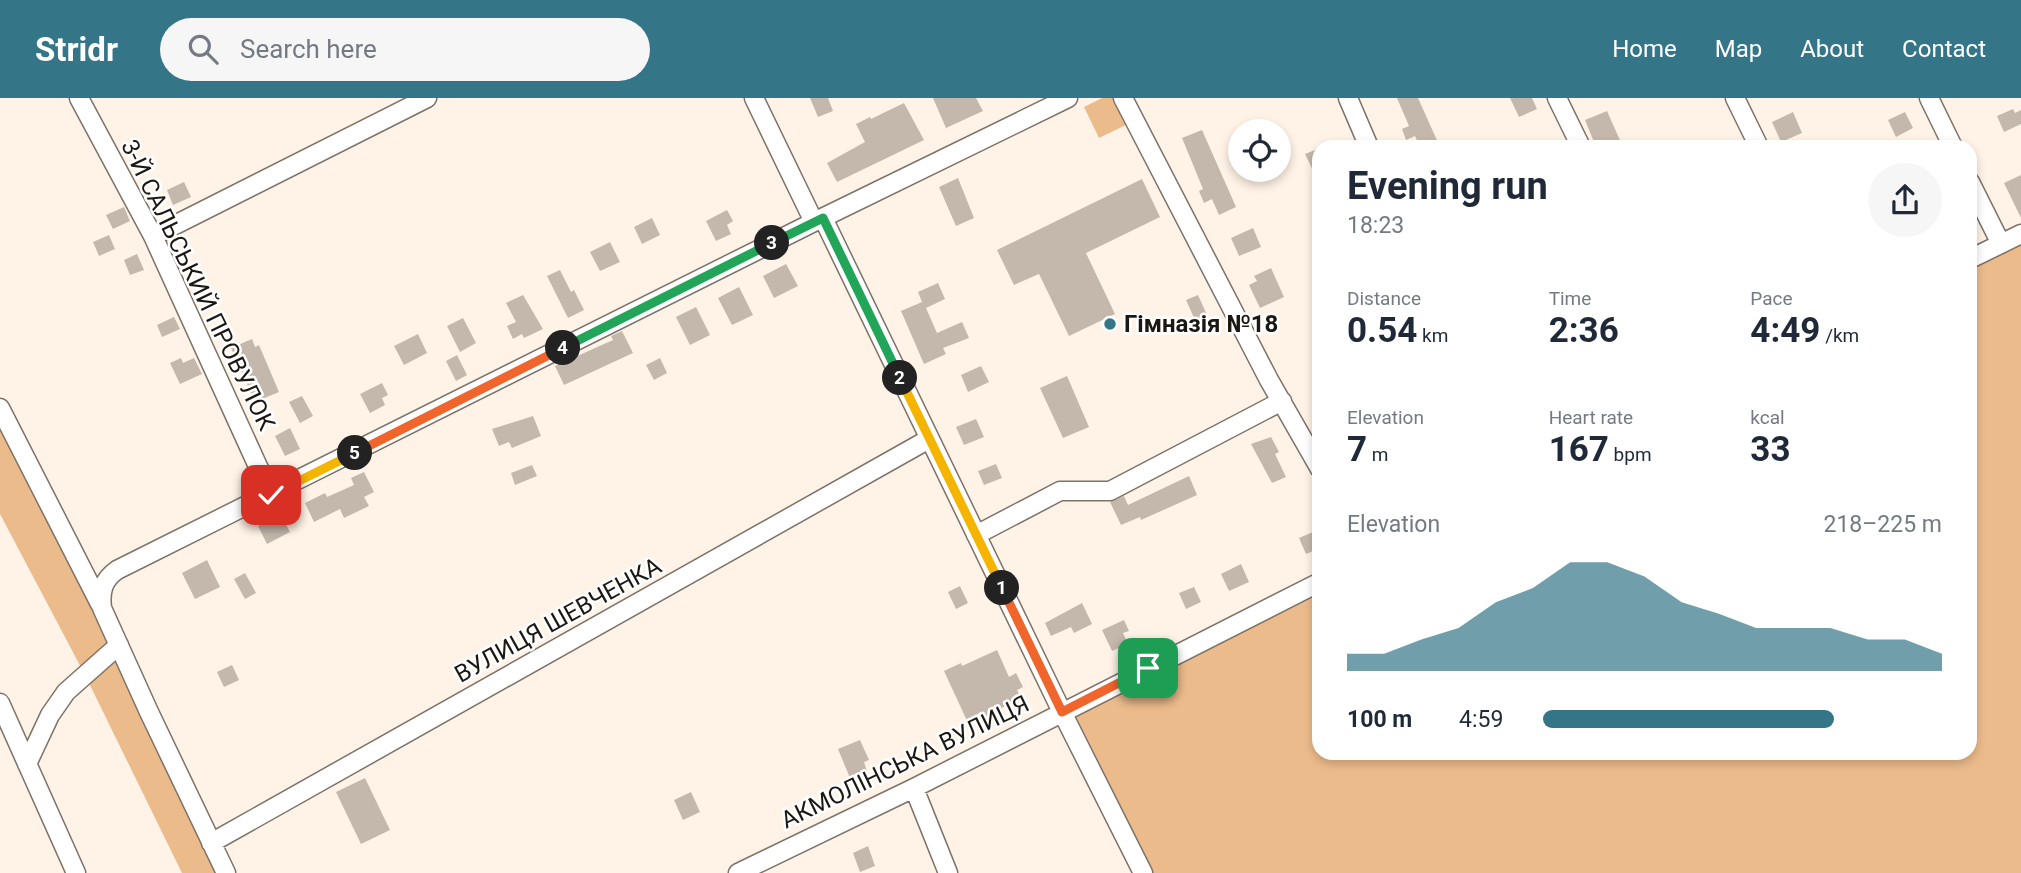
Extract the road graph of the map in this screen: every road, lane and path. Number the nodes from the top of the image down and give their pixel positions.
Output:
1 (79, 98) edge
2 (427, 98) edge
3 (754, 98) edge
4 (1068, 98) edge
5 (1123, 98) edge
6 (1348, 98) edge
7 (1557, 98) edge
8 (1735, 98) edge
9 (1929, 98) edge
10 (1366, 140) edge
11 (1578, 140) edge
12 (1756, 140) edge
13 (1950, 140) edge
14 (1977, 196) edge
15 (818, 220) junction
16 (2021, 234) edge
17 (153, 236) junction
18 (2001, 244) junction
19 (1977, 256) edge
20 (1282, 401) junction
21 (0, 408) edge
22 (929, 439) junction
23 (1312, 455) edge
24 (271, 495) junction
25 (976, 535) junction
26 (1312, 586) edge
27 (102, 608) junction
28 (119, 645) junction
29 (0, 703) edge
30 (1062, 712) junction
31 (27, 764) junction
32 (914, 788) junction
33 (211, 843) junction
34 (76, 873) edge
35 (226, 873) edge
36 (738, 873) edge
37 (948, 873) edge
38 (1143, 873) edge

1 - 17 street, 3-Й САЛЬСЬКИЙ ПРОВУЛОК
2 - 17 street
3 - 15 street
4 - 15 street
5 - 20 street
6 - 10 street
7 - 11 street
8 - 12 street
9 - 13 street
14 - 18 street
15 - 22 street
15 - 24 street
16 - 18 street
17 - 24 street, 3-Й САЛЬСЬКИЙ ПРОВУЛОК
18 - 19 street
20 - 23 street
20 - 25 street
21 - 27 street
22 - 25 street
22 - 33 street, ВУЛИЦЯ ШЕВЧЕНКА
24 - 27 street
25 - 30 street
26 - 30 street, АКМОЛІНСЬКА ВУЛИЦЯ
27 - 28 street
28 - 31 street
28 - 33 street
29 - 31 street
30 - 32 street, АКМОЛІНСЬКА ВУЛИЦЯ
30 - 38 street
31 - 34 street
32 - 36 street, АКМОЛІНСЬКА ВУЛИЦЯ
32 - 37 street
33 - 35 street

